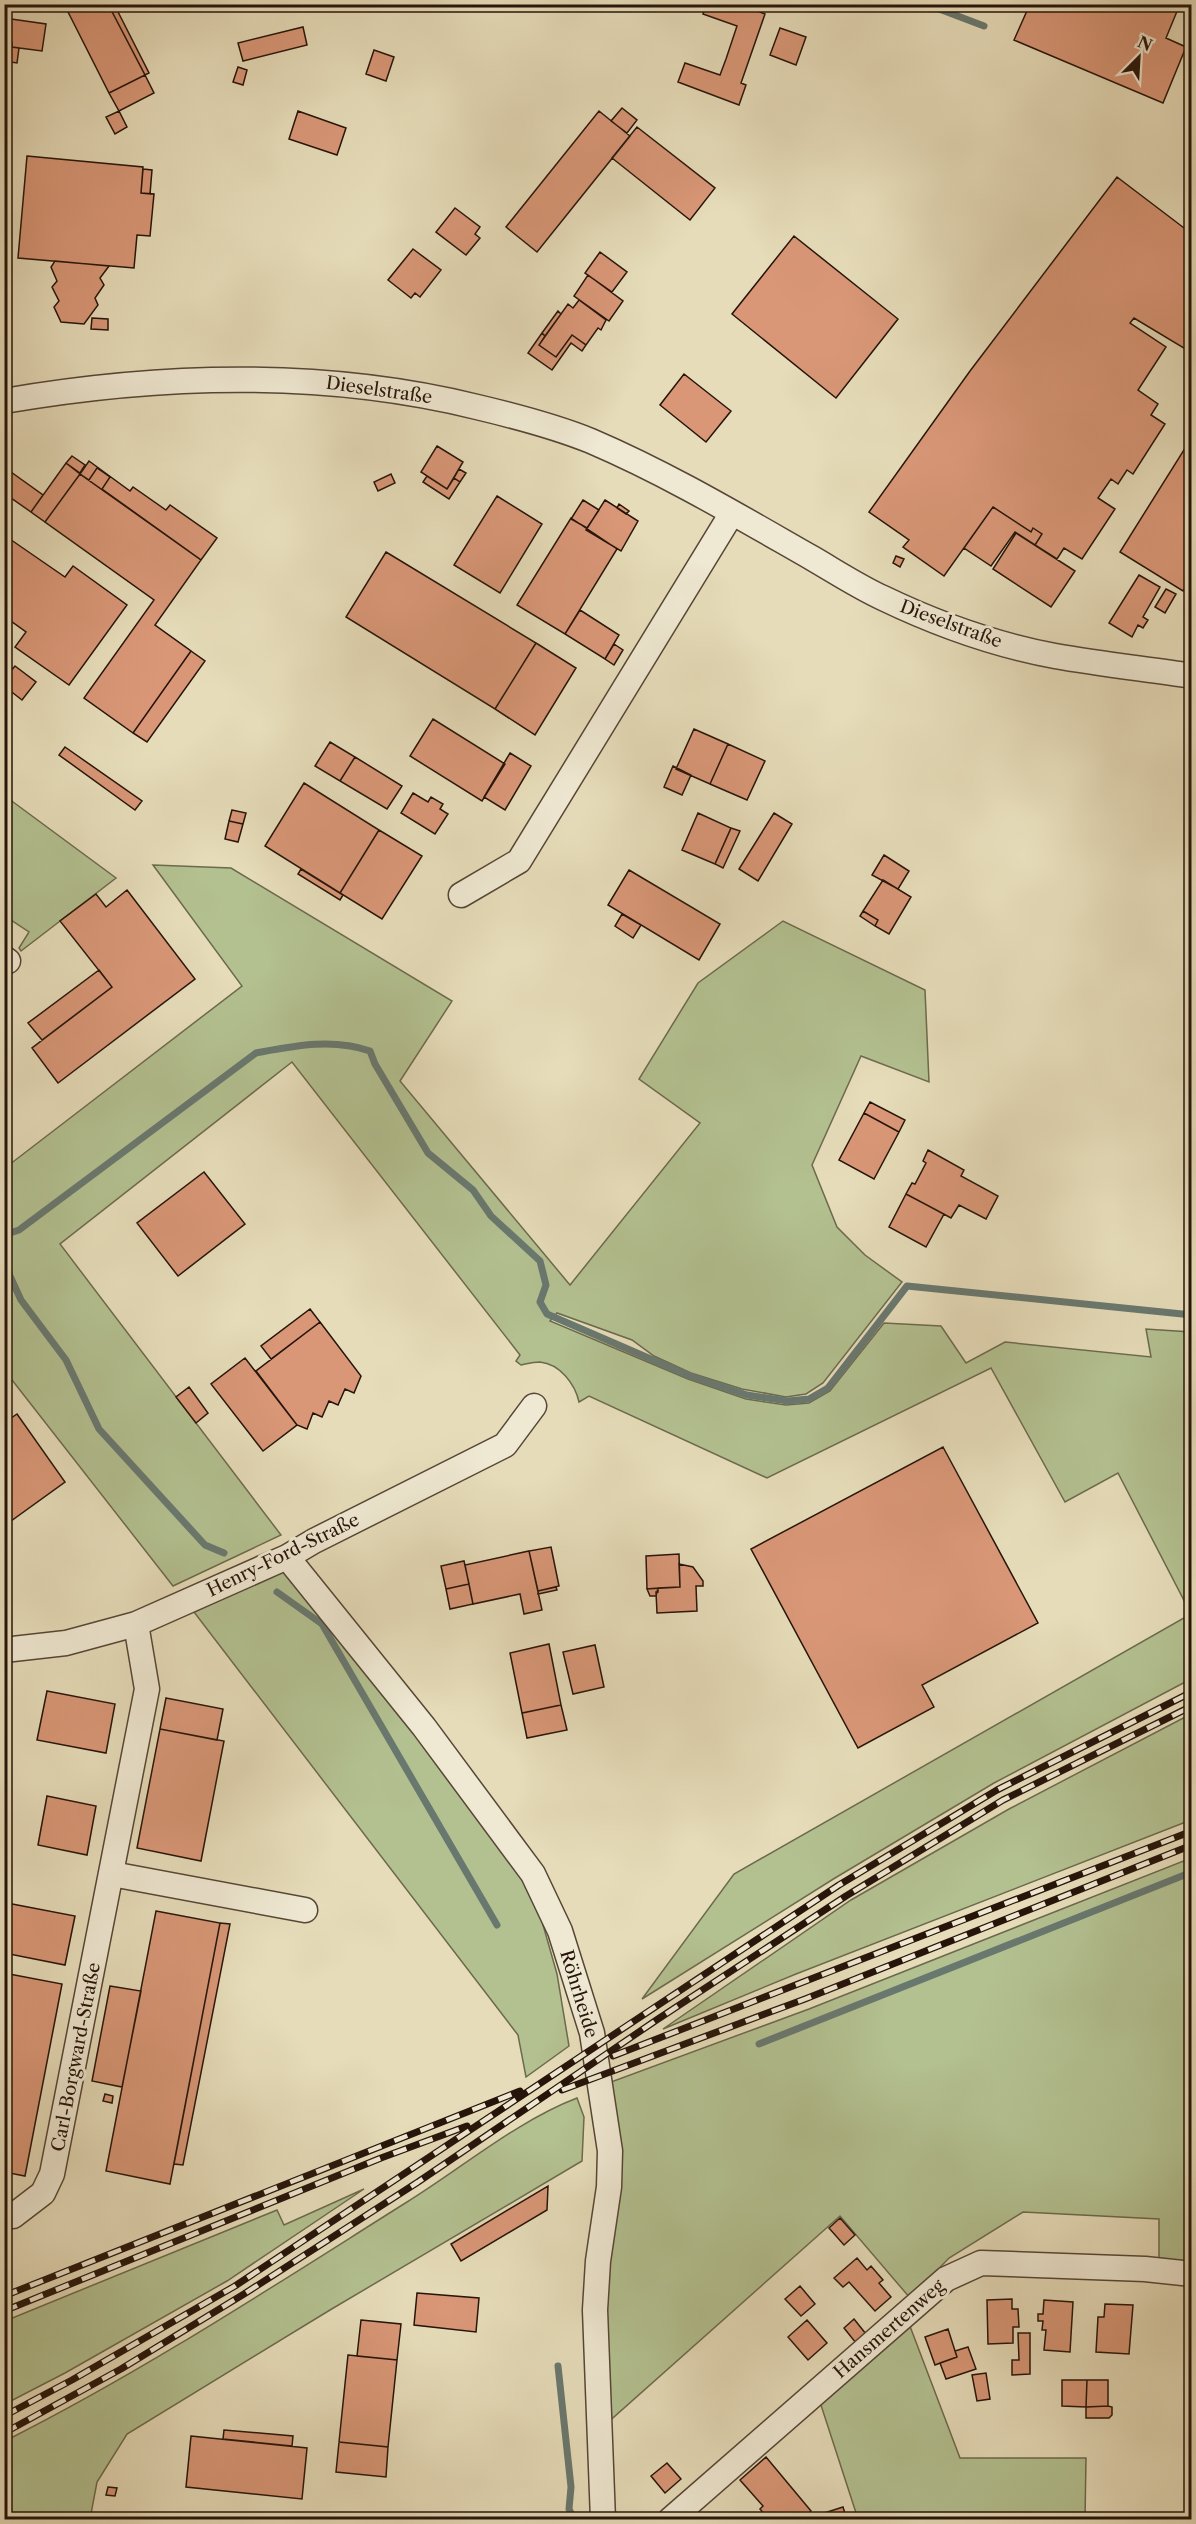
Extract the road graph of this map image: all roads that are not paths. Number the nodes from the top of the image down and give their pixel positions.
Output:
1 (4, 401) edge
2 (732, 513) junction
3 (1191, 676) edge
4 (461, 895) dead end
5 (534, 1406) dead end
6 (287, 1557) junction
7 (136, 1624) junction
8 (4, 1650) edge
9 (112, 1874) junction
10 (305, 1910) dead end
11 (4, 2214) edge
12 (1191, 2274) edge
13 (603, 2520) edge
14 (670, 2520) edge

1 - 2 street, Dieselstraße
2 - 3 street, Dieselstraße
2 - 4 street
5 - 6 street, Henry-Ford-Straße
6 - 7 street, Henry-Ford-Straße
6 - 13 street, Röhrheide
7 - 8 street, Henry-Ford-Straße
7 - 9 street, Carl-Borgward-Straße
9 - 10 street
9 - 11 street, Carl-Borgward-Straße
12 - 14 street, Hansmertenweg

